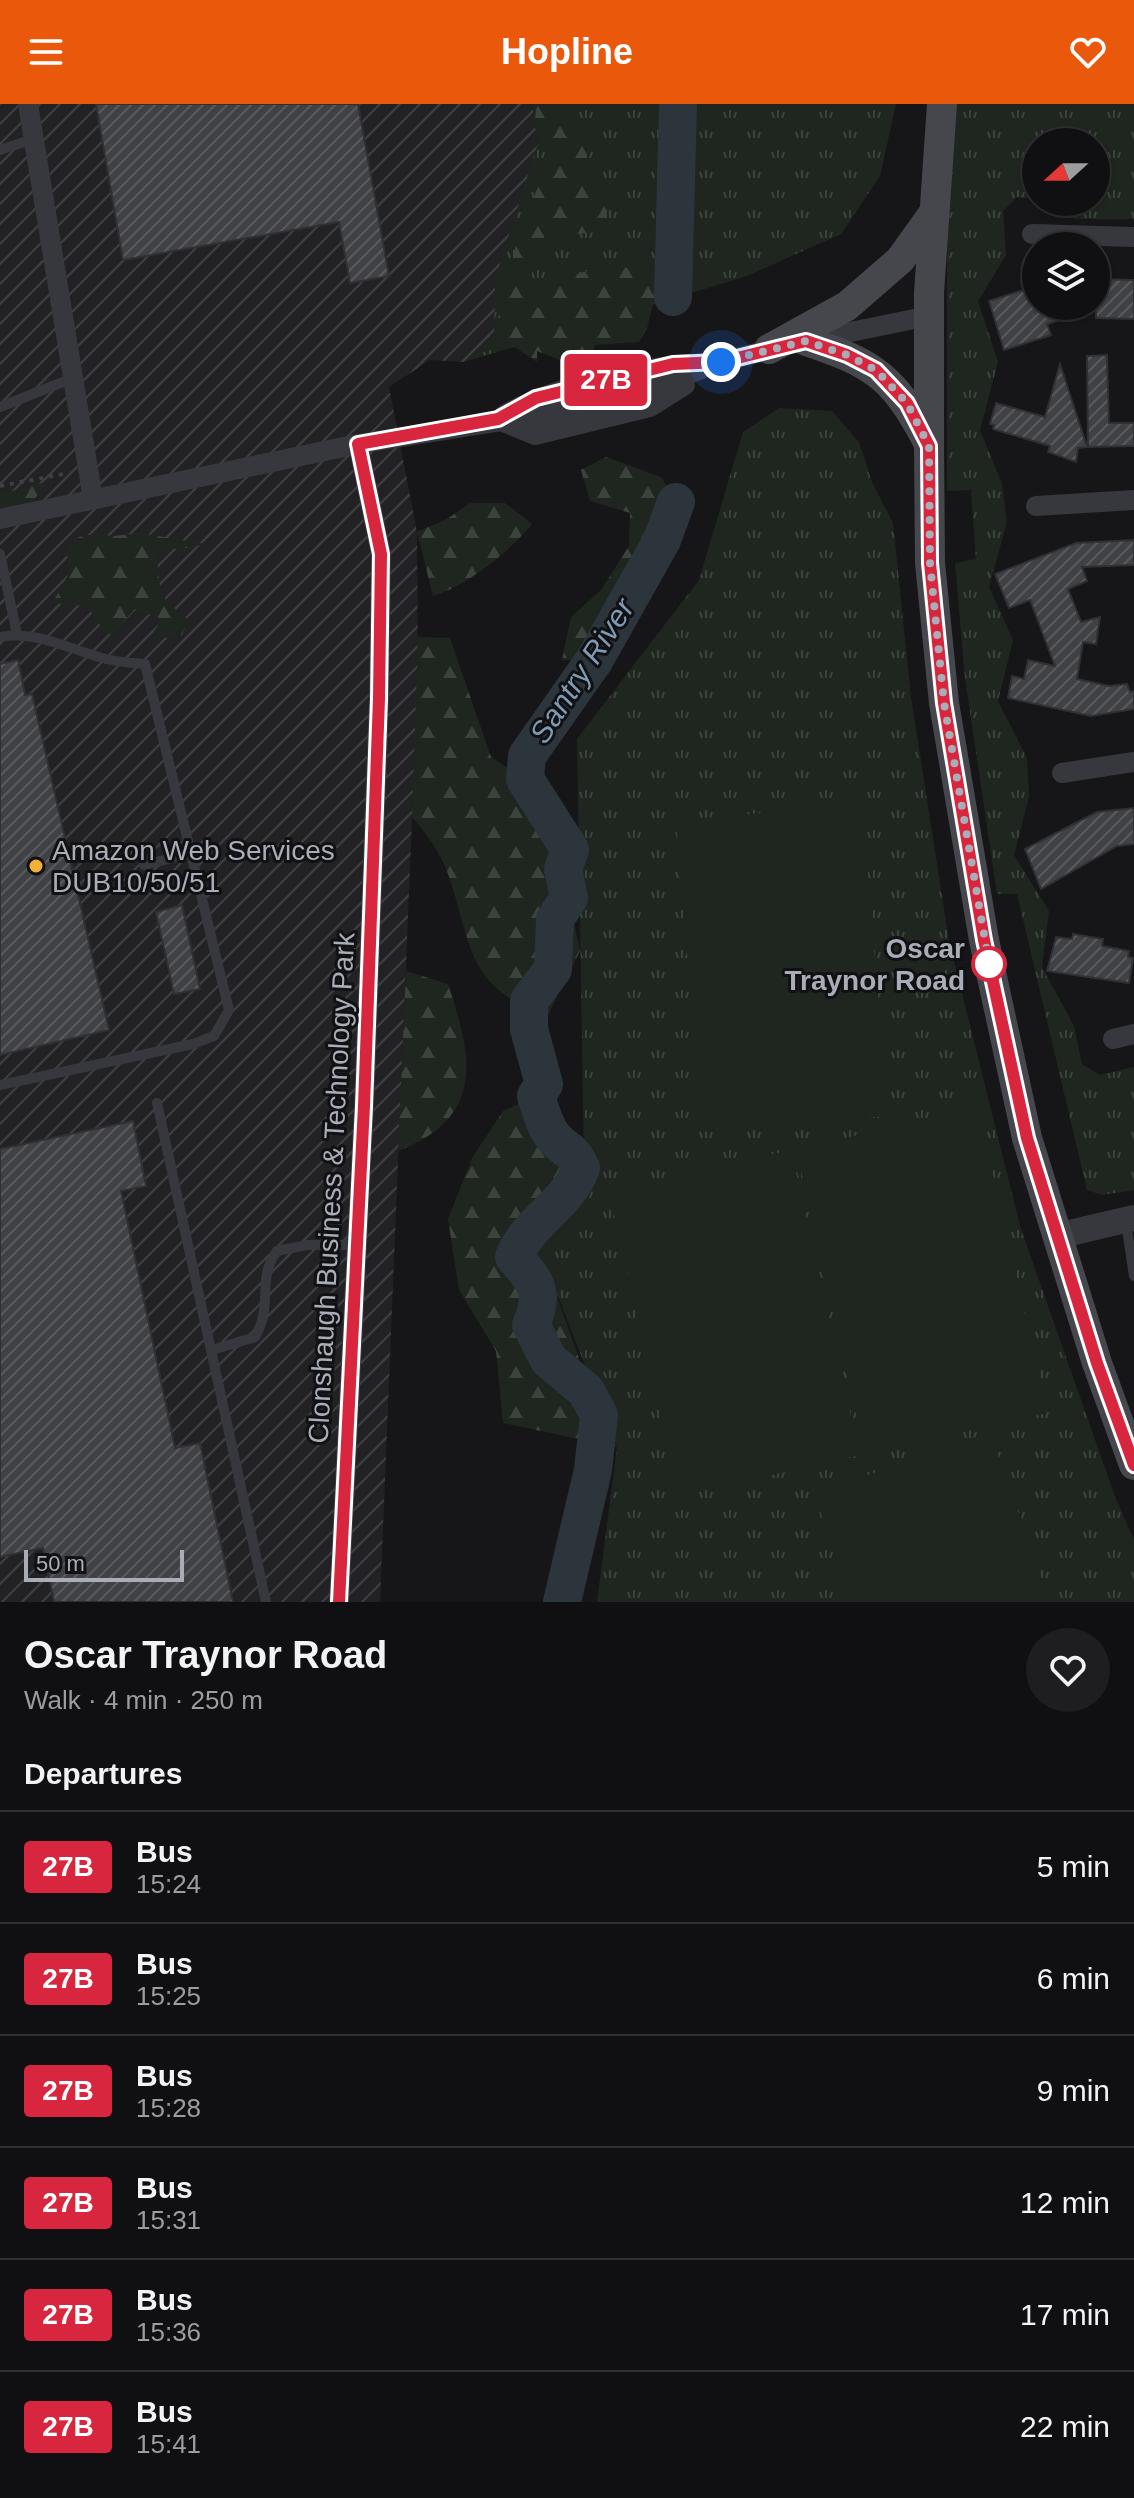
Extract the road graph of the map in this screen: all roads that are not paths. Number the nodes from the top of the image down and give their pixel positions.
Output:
1 (28, 104) edge
2 (942, 104) edge
3 (33, 139) junction
4 (0, 150) edge
5 (933, 214) junction
6 (1110, 236) edge
7 (1134, 237) edge
8 (929, 316) junction
9 (806, 341) junction
10 (769, 349) junction
11 (721, 362) junction
12 (73, 378) junction
13 (0, 407) edge
14 (498, 419) junction
15 (358, 444) junction
16 (929, 446) junction
17 (93, 499) junction
18 (1134, 500) edge
19 (1036, 506) dead end
20 (0, 519) edge
21 (0, 554) edge
22 (17, 634) junction
23 (0, 637) edge
24 (1134, 762) edge
25 (1062, 773) dead end
26 (192, 853) junction
27 (144, 865) dead end
28 (1134, 1034) edge
29 (1113, 1039) dead end
30 (0, 1085) edge
31 (157, 1103) dead end
32 (1130, 1218) edge
33 (1057, 1236) junction
34 (357, 1245) junction
35 (1134, 1276) edge
36 (212, 1350) junction
37 (1134, 1465) edge
38 (266, 1602) edge
39 (339, 1602) edge

1 - 3 street
2 - 5 main road
3 - 4 lane
3 - 12 street
5 - 8 main road
5 - 10 main road
6 - 7 street
8 - 9 street
8 - 16 main road
9 - 10 street
9 - 16 main road
10 - 11 street
11 - 14 street
11 - 14 street
12 - 13 lane
12 - 17 street
14 - 15 street
15 - 17 street
15 - 34 street, Clonshaugh Business & Technology Park
16 - 33 main road
17 - 20 street
18 - 19 street
21 - 22 lane
22 - 23 lane
22 - 26 lane
24 - 25 street
26 - 27 lane
26 - 30 lane
28 - 29 street
31 - 36 lane
32 - 33 street
32 - 35 lane
33 - 37 main road
34 - 36 lane
34 - 39 street, Clonshaugh Business & Technology Park
36 - 38 lane

